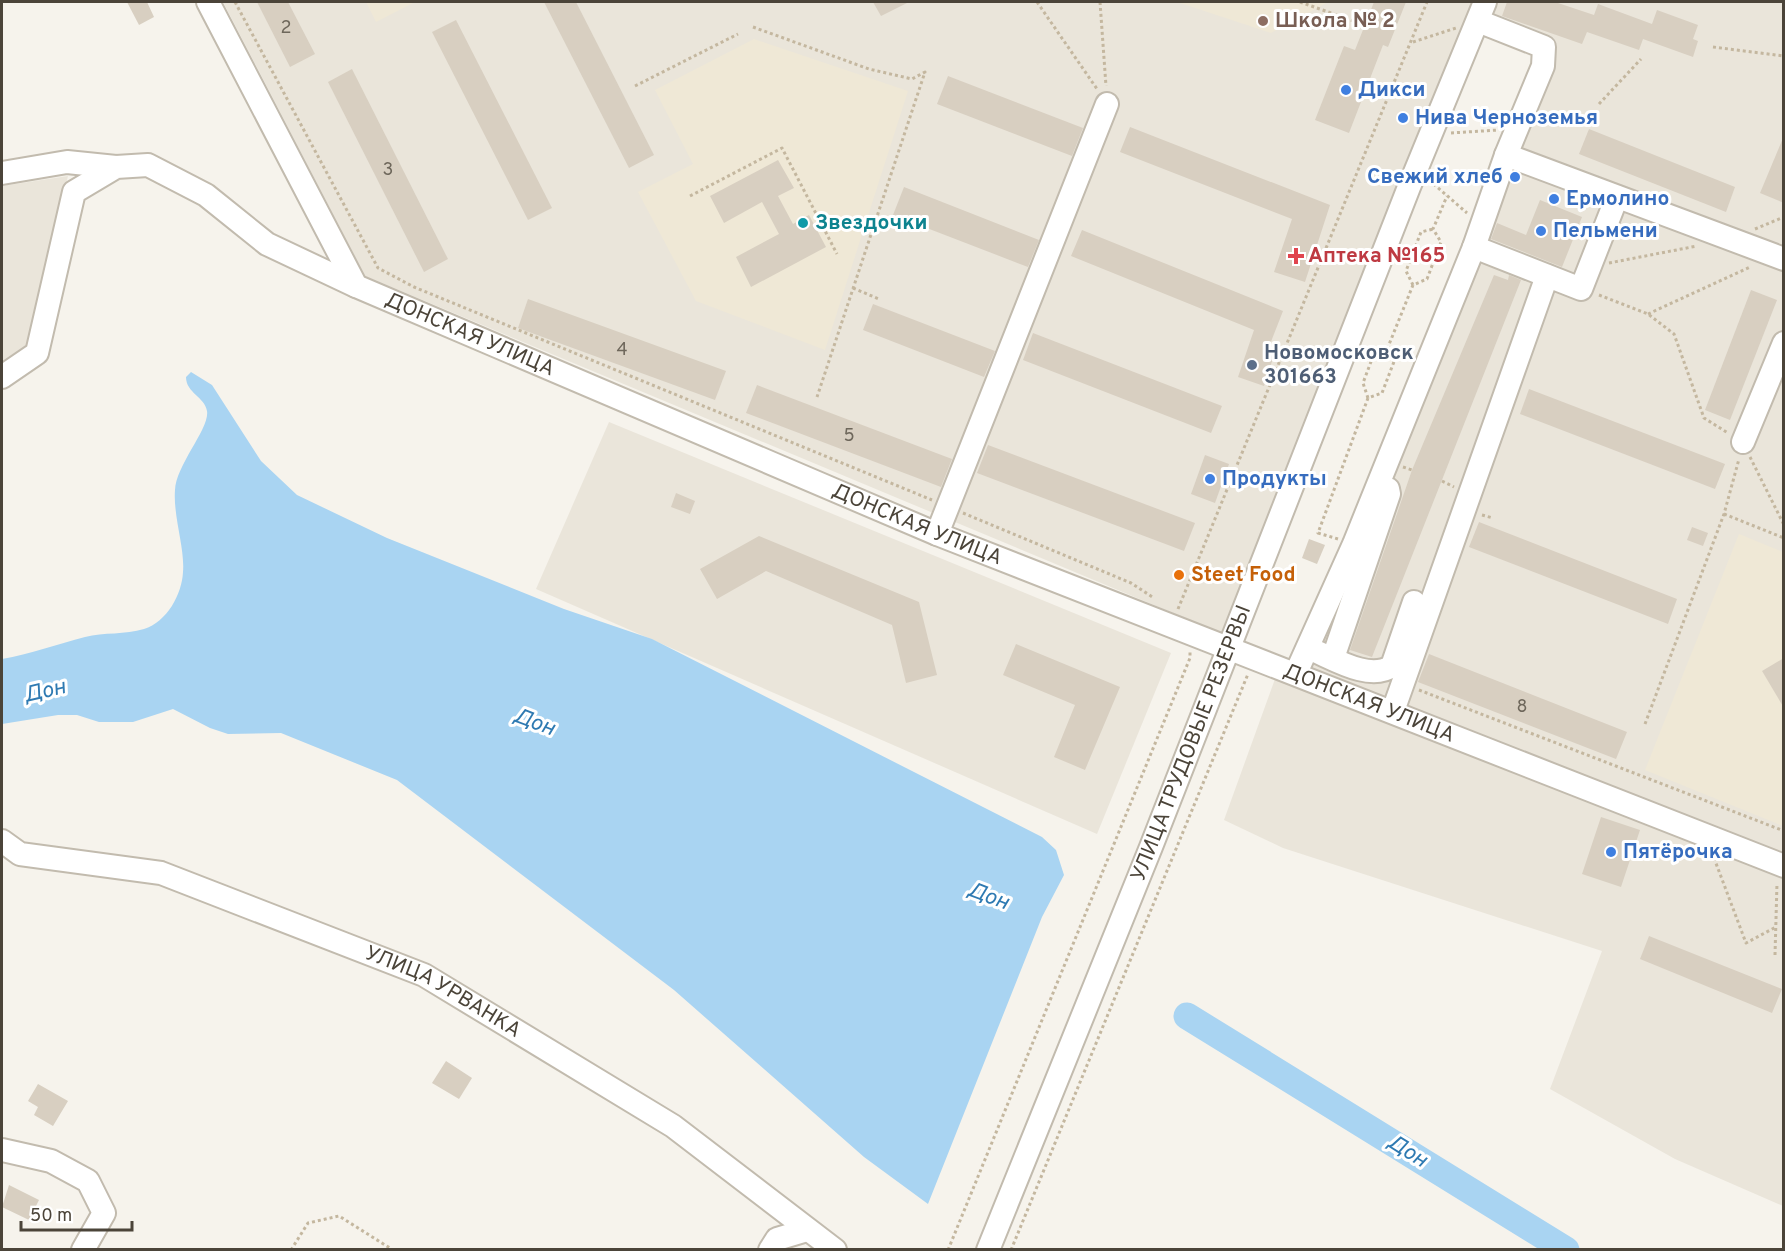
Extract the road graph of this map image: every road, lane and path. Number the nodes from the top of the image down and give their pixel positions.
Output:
1 (208, 2) edge
2 (1036, 2) edge
3 (1100, 2) edge
4 (1300, 2) edge
5 (1427, 2) edge
6 (1482, 11) edge
7 (1362, 24) dead end
8 (753, 27) dead end
9 (738, 34) dead end
10 (1412, 42) junction
11 (1713, 47) dead end
12 (1784, 56) edge
13 (1641, 59) dead end
14 (635, 86) dead end
15 (1107, 104) junction
16 (1599, 104) dead end
17 (1517, 128) junction
18 (1431, 135) junction
19 (1506, 155) junction
20 (894, 166) junction
21 (116, 167) junction
22 (1417, 169) junction
23 (2, 173) edge
24 (897, 173) dead end
25 (690, 196) dead end
26 (1447, 196) junction
27 (1617, 197) junction
28 (1784, 217) edge
29 (1481, 225) junction
30 (1432, 229) junction
31 (1731, 239) junction
32 (1474, 247) junction
33 (837, 254) dead end
34 (1779, 257) edge
35 (1590, 267) junction
36 (1547, 276) junction
37 (1413, 285) junction
38 (356, 286) junction
39 (853, 288) junction
40 (1581, 289) junction
41 (879, 299) dead end
42 (1648, 314) junction
43 (1784, 343) edge
44 (1388, 347) junction
45 (2, 377) edge
46 (817, 397) dead end
47 (1368, 399) junction
48 (1743, 442) junction
49 (1383, 471) junction
50 (1724, 514) junction
51 (1470, 515) junction
52 (1493, 518) dead end
53 (1784, 525) edge
54 (937, 534) junction
55 (1784, 538) edge
56 (1354, 544) junction
57 (1171, 627) junction
58 (1190, 648) dead end
59 (1308, 648) junction
60 (1228, 650) junction
61 (1333, 658) junction
62 (1254, 659) junction
63 (1296, 673) junction
64 (1393, 711) junction
65 (1645, 724) dead end
66 (1705, 834) junction
67 (2, 841) edge
68 (1780, 864) edge
69 (1776, 927) junction
70 (1775, 955) dead end
71 (2, 1150) edge
72 (807, 1230) junction
73 (83, 1250) edge
74 (291, 1250) edge
75 (393, 1250) edge
76 (770, 1250) edge
77 (835, 1250) edge
78 (948, 1250) edge
79 (988, 1250) edge
80 (1011, 1250) edge

1 - 38 street
2 - 15 path
3 - 15 path
4 - 7 path
5 - 10 path
6 - 10 path
6 - 17 street
6 - 18 street, УЛИЦА ТРУДОВЫЕ РЕЗЕРВЫ
8 - 20 path
9 - 14 path
10 - 57 path
11 - 12 path
13 - 16 path
15 - 54 street
17 - 18 path
17 - 19 street
18 - 22 street, УЛИЦА ТРУДОВЫЕ РЕЗЕРВЫ
19 - 27 street
19 - 29 street
20 - 24 path
20 - 39 path
21 - 23 street, ДОНСКАЯ УЛИЦА
21 - 38 street, ДОНСКАЯ УЛИЦА
21 - 45 street
22 - 26 path
22 - 60 street, УЛИЦА ТРУДОВЫЕ РЕЗЕРВЫ
25 - 33 path
26 - 29 path
26 - 30 path
27 - 31 street
27 - 35 street
28 - 31 path
29 - 32 street
30 - 37 path
30 - 37 path
31 - 34 street
31 - 35 path
32 - 36 street
32 - 49 street
34 - 42 path
35 - 40 street
36 - 40 street
36 - 51 street
37 - 44 path
38 - 54 street, ДОНСКАЯ УЛИЦА
39 - 41 path
39 - 46 path
40 - 42 path
42 - 48 path
43 - 48 street
44 - 47 path
44 - 47 path
47 - 56 path
48 - 50 path
48 - 53 path
49 - 56 street
49 - 61 street
50 - 55 path
50 - 65 path
51 - 52 path
51 - 61 street
51 - 64 street
54 - 57 street, ДОНСКАЯ УЛИЦА
56 - 59 street
57 - 60 street, ДОНСКАЯ УЛИЦА
58 - 78 path
59 - 61 street
59 - 63 street
60 - 62 street, ДОНСКАЯ УЛИЦА
60 - 79 street, УЛИЦА ТРУДОВЫЕ РЕЗЕРВЫ
62 - 63 street, ДОНСКАЯ УЛИЦА
62 - 80 path
63 - 64 street, ДОНСКАЯ УЛИЦА
64 - 66 street, ДОНСКАЯ УЛИЦА
66 - 68 street, ДОНСКАЯ УЛИЦА
66 - 69 path
67 - 72 street, УЛИЦА УРВАНКА
68 - 69 path
69 - 70 path
71 - 73 street
72 - 76 street
72 - 77 street, УЛИЦА УРВАНКА
74 - 75 path

